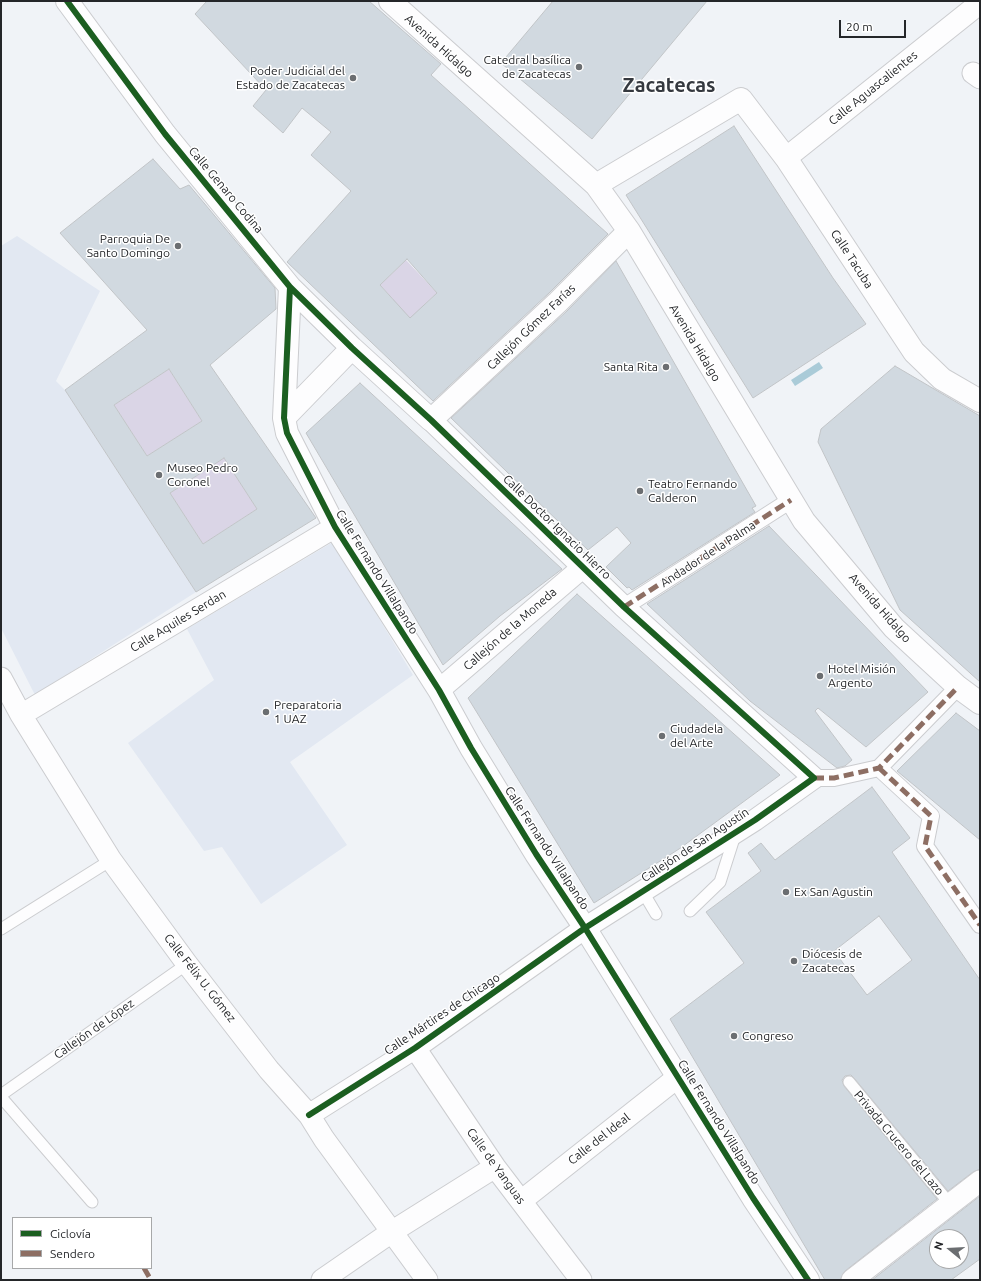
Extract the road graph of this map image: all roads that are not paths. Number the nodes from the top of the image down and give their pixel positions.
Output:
1 (67, 1) edge
2 (390, 1) edge
3 (980, 3) edge
4 (786, 158) junction
5 (596, 185) junction
6 (629, 232) junction
7 (290, 286) junction
8 (352, 348) junction
9 (980, 401) edge
10 (284, 418) junction
11 (431, 420) junction
12 (791, 500) junction
13 (335, 527) junction
14 (582, 568) junction
15 (624, 607) junction
16 (1, 678) edge
17 (958, 687) junction
18 (439, 690) junction
19 (980, 703) edge
20 (21, 715) junction
21 (879, 768) junction
22 (814, 778) junction
23 (736, 832) junction
24 (111, 860) junction
25 (642, 892) junction
26 (690, 911) dead end
27 (656, 914) dead end
28 (980, 925) edge
29 (585, 928) junction
30 (1, 929) edge
31 (187, 964) junction
32 (415, 1048) junction
33 (678, 1077) junction
34 (849, 1082) dead end
35 (1, 1096) edge
36 (309, 1115) junction
37 (495, 1167) junction
38 (980, 1180) edge
39 (520, 1200) junction
40 (92, 1202) dead end
41 (950, 1204) junction
42 (393, 1231) junction
43 (322, 1280) edge
44 (427, 1280) edge
45 (582, 1280) edge
46 (808, 1280) edge
47 (852, 1280) edge

1 - 7 street, Calle Genaro Codina
2 - 5 street, Avenida Hidalgo
3 - 4 street, Calle Aguascalientes
4 - 5 street, Calle Tacuba
4 - 9 street, Calle Tacuba
5 - 6 street, Avenida Hidalgo
6 - 11 street, Callejón Gómez Farías
6 - 12 street, Avenida Hidalgo
7 - 8 street, Calle Doctor Ignacio Hierro
7 - 10 street
8 - 10 street
8 - 11 street, Calle Doctor Ignacio Hierro
10 - 13 street, Calle Fernando Villalpando
11 - 14 street, Calle Doctor Ignacio Hierro
12 - 15 street, Andador de la Palma
12 - 17 street, Avenida Hidalgo
13 - 18 street, Calle Fernando Villalpando
13 - 20 street, Calle Aquiles Serdan
14 - 15 street, Calle Doctor Ignacio Hierro
14 - 18 street, Callejón de la Moneda
15 - 22 street, Calle Doctor Ignacio Hierro
16 - 20 street, Calle Félix U. Gómez
17 - 19 street, Avenida Hidalgo
17 - 21 street
18 - 29 street, Calle Fernando Villalpando
20 - 24 street, Calle Félix U. Gómez
21 - 22 street
21 - 28 street
22 - 23 street, Callejón de San Agustín
23 - 25 street, Callejón de San Agustín
23 - 26 lane
24 - 30 lane
24 - 31 street, Calle Félix U. Gómez
25 - 27 lane
25 - 29 street, Callejón de San Agustín
29 - 32 street, Calle Mártires de Chicago
29 - 33 street, Calle Fernando Villalpando
31 - 35 lane, Callejón de López
31 - 36 street, Calle Félix U. Gómez
32 - 36 street, Calle Mártires de Chicago
32 - 37 street, Calle de Yanguas
33 - 39 street, Calle del Ideal
33 - 46 street, Calle Fernando Villalpando
34 - 41 lane, Privada Crucero del Lazo
35 - 40 lane
36 - 42 street, Calle Félix U. Gómez
37 - 39 street, Calle de Yanguas
37 - 42 street
38 - 41 street
39 - 45 street, Calle de Yanguas
41 - 47 street
42 - 43 street
42 - 44 street, Calle Félix U. Gómez

